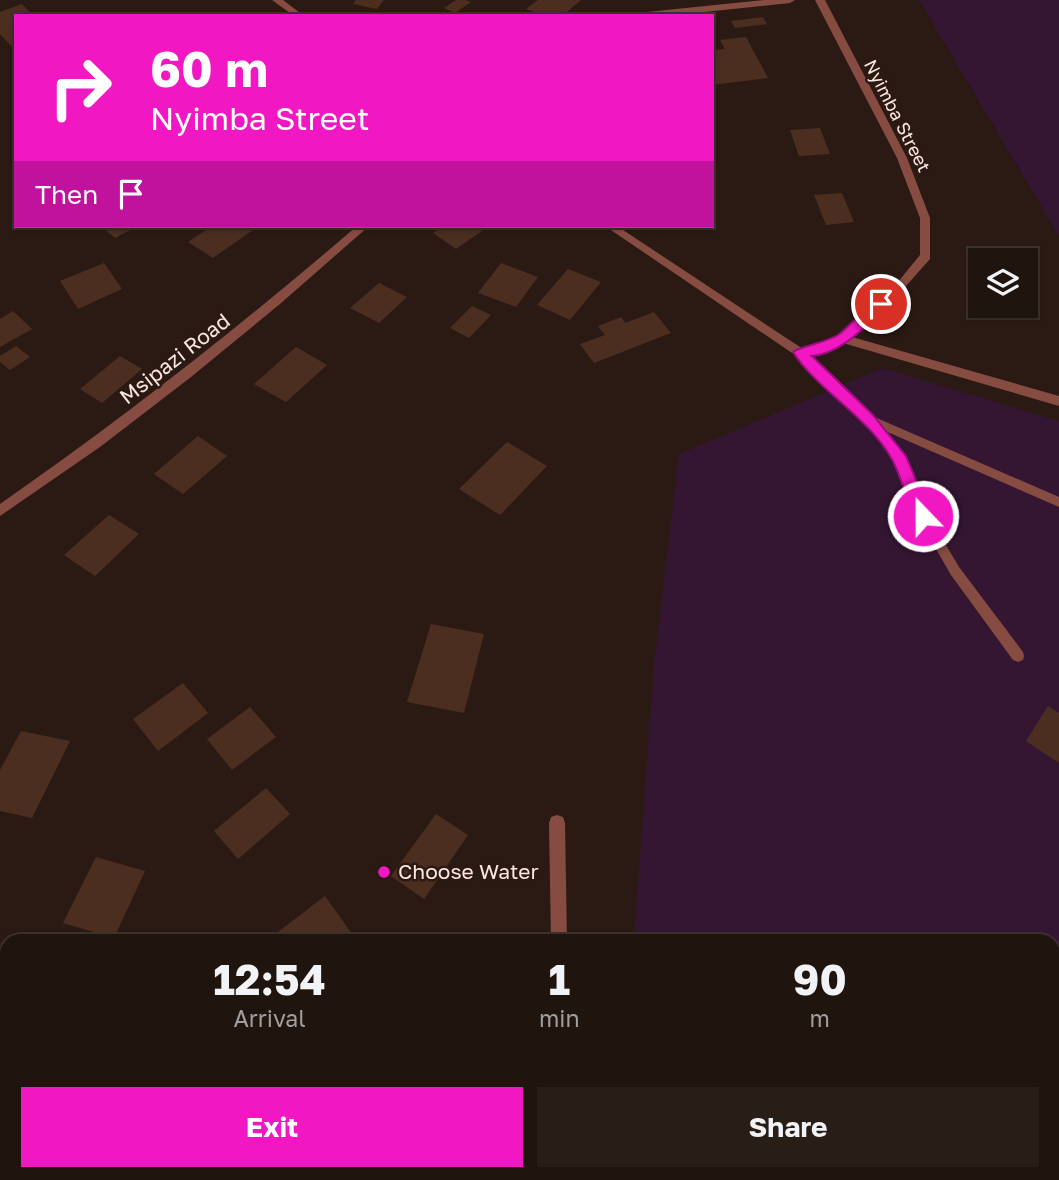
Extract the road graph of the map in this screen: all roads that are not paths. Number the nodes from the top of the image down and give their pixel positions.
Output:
1 (277, 0) edge
2 (790, 0) edge
3 (820, 0) edge
4 (297, 14) edge
5 (656, 14) edge
6 (362, 228) edge
7 (613, 228) edge
8 (842, 338) junction
9 (799, 352) junction
10 (1059, 401) edge
11 (867, 418) junction
12 (1059, 502) edge
13 (0, 511) edge
14 (1018, 656) dead end
15 (557, 823) dead end
16 (559, 934) edge

1 - 4 street
2 - 5 street
3 - 8 street, Nyimba Street
6 - 13 street, Msipazi Road
7 - 9 street
8 - 9 street, Nyimba Street
8 - 10 street
9 - 11 lane
11 - 12 lane
11 - 14 lane
15 - 16 street

